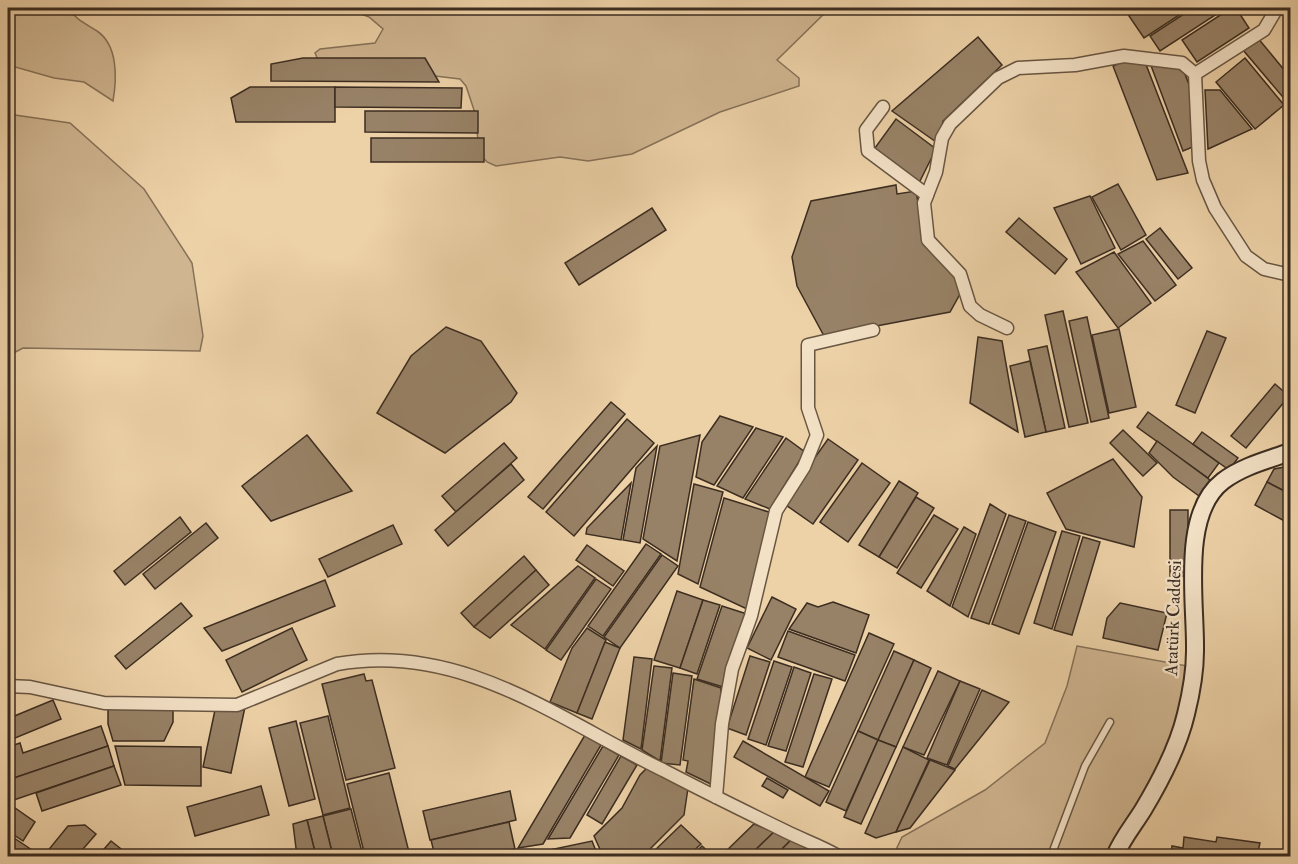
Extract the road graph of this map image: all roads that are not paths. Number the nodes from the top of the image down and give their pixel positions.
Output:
1 (1277, 8) edge
2 (1195, 74) junction
3 (883, 107) dead end
4 (927, 195) junction
5 (1290, 275) edge
6 (1007, 328) dead end
7 (873, 330) dead end
8 (1290, 452) edge
9 (8, 686) edge
10 (1110, 722) dead end
11 (716, 797) junction
12 (838, 856) edge
13 (1051, 856) edge
14 (1115, 856) edge

1 - 2 street
2 - 4 street
2 - 5 street
3 - 4 street
4 - 6 street
7 - 11 street
8 - 14 street, Atatürk Caddesi
9 - 11 street
10 - 13 lane
11 - 12 street

